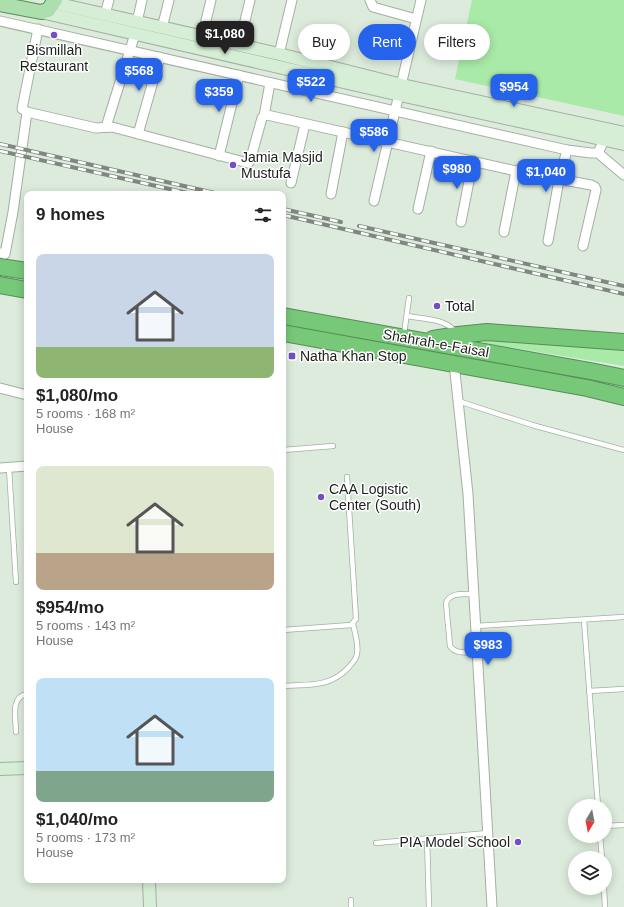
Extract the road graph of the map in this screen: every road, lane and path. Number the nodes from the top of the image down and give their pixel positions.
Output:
1 (108, 0) edge
2 (142, 0) edge
3 (169, 0) edge
4 (211, 0) edge
5 (250, 0) edge
6 (292, 0) edge
7 (370, 0) edge
8 (421, 0) edge
9 (54, 1) edge
10 (0, 4) edge
11 (41, 12) junction
12 (105, 14) junction
13 (416, 19) junction
14 (0, 21) edge
15 (137, 22) junction
16 (162, 28) junction
17 (38, 30) junction
18 (135, 34) junction
19 (202, 37) junction
20 (239, 46) junction
21 (131, 50) junction
22 (214, 52) junction
23 (279, 54) junction
24 (160, 57) junction
25 (210, 68) junction
26 (239, 75) junction
27 (270, 83) junction
28 (401, 90) junction
29 (395, 111) junction
30 (27, 112) junction
31 (264, 116) junction
32 (305, 124) junction
33 (106, 127) junction
34 (343, 132) junction
35 (624, 133) edge
36 (138, 134) junction
37 (604, 140) junction
38 (387, 142) junction
39 (624, 144) edge
40 (567, 150) junction
41 (430, 151) junction
42 (598, 153) junction
43 (220, 156) junction
44 (473, 161) junction
45 (516, 171) junction
46 (624, 175) edge
47 (559, 180) junction
48 (292, 183) dead end
49 (331, 194) dead end
50 (374, 201) dead end
51 (418, 209) dead end
52 (461, 222) dead end
53 (504, 232) dead end
54 (548, 241) dead end
55 (583, 246) dead end
56 (0, 253) edge
57 (0, 267) edge
58 (24, 271) edge
59 (0, 285) edge
60 (24, 289) edge
61 (409, 298) dead end
62 (406, 316) junction
63 (286, 317) edge
64 (286, 334) edge
65 (458, 334) junction
66 (403, 337) junction
67 (422, 341) junction
68 (624, 342) edge
69 (454, 363) junction
70 (624, 378) edge
71 (0, 388) edge
72 (24, 394) edge
73 (624, 397) edge
74 (458, 401) junction
75 (333, 446) dead end
76 (286, 450) edge
77 (624, 450) edge
78 (24, 466) edge
79 (4, 468) edge
80 (346, 477) dead end
81 (16, 582) dead end
82 (474, 594) junction
83 (624, 617) edge
84 (584, 620) junction
85 (354, 624) junction
86 (475, 626) junction
87 (286, 630) edge
88 (477, 652) junction
89 (286, 686) edge
90 (624, 689) edge
91 (589, 691) junction
92 (24, 695) edge
93 (16, 732) dead end
94 (24, 768) edge
95 (0, 769) edge
96 (597, 799) edge
97 (624, 825) edge
98 (612, 826) edge
99 (488, 833) junction
100 (427, 838) junction
101 (376, 842) dead end
102 (149, 883) edge
103 (604, 895) edge
104 (351, 900) dead end
105 (150, 907) edge
106 (351, 907) edge
107 (429, 907) edge
108 (492, 907) edge
109 (605, 907) edge

1 - 12 street
2 - 15 street
3 - 16 street
4 - 19 street
5 - 20 street
6 - 23 street
7 - 13 street
8 - 13 street
9 - 11 main road
9 - 12 street
10 - 11 main road
11 - 18 street
12 - 15 street
13 - 28 street
14 - 17 street
15 - 16 street
16 - 19 street
17 - 21 street
17 - 30 street
18 - 21 street
18 - 22 street
19 - 20 street
20 - 23 street
21 - 24 street
21 - 33 street
22 - 25 street
22 - 28 street
23 - 28 street
24 - 25 street
24 - 36 street
25 - 26 street
26 - 27 street
26 - 43 street
27 - 29 street
27 - 31 street
28 - 29 street
28 - 35 street
28 - 37 street
29 - 38 street
29 - 40 street
30 - 33 street
30 - 56 street
31 - 32 street
31 - 43 street
32 - 34 street
32 - 48 street
33 - 36 street
34 - 38 street
34 - 49 street
36 - 43 street
37 - 39 street
37 - 42 street
38 - 41 street
38 - 50 street
40 - 42 street
40 - 47 street
41 - 44 street
41 - 51 street
42 - 46 street
44 - 45 street
44 - 52 street
45 - 47 street
45 - 53 street
47 - 54 street
47 - 55 street
57 - 58 highway
59 - 60 highway
61 - 62 lane
62 - 65 lane
62 - 66 lane
63 - 66 highway, Shahrah-e-Faisal
64 - 69 highway, Shahrah-e-Faisal
65 - 67 highway
65 - 68 highway
66 - 67 highway, Shahrah-e-Faisal
67 - 70 highway, Shahrah-e-Faisal
69 - 73 highway, Shahrah-e-Faisal
69 - 74 street
71 - 72 street
74 - 77 lane
74 - 82 street
75 - 76 lane
78 - 79 street
79 - 81 lane
80 - 85 lane
82 - 86 street
82 - 88 lane
83 - 84 lane
84 - 86 lane
84 - 91 lane
85 - 87 lane
85 - 89 lane
86 - 88 street
88 - 99 street
90 - 91 lane
91 - 96 lane
92 - 93 lane
94 - 95 street
97 - 98 lane
99 - 100 lane
99 - 108 street
100 - 101 lane
100 - 107 lane
102 - 105 street
103 - 109 lane
104 - 106 lane

